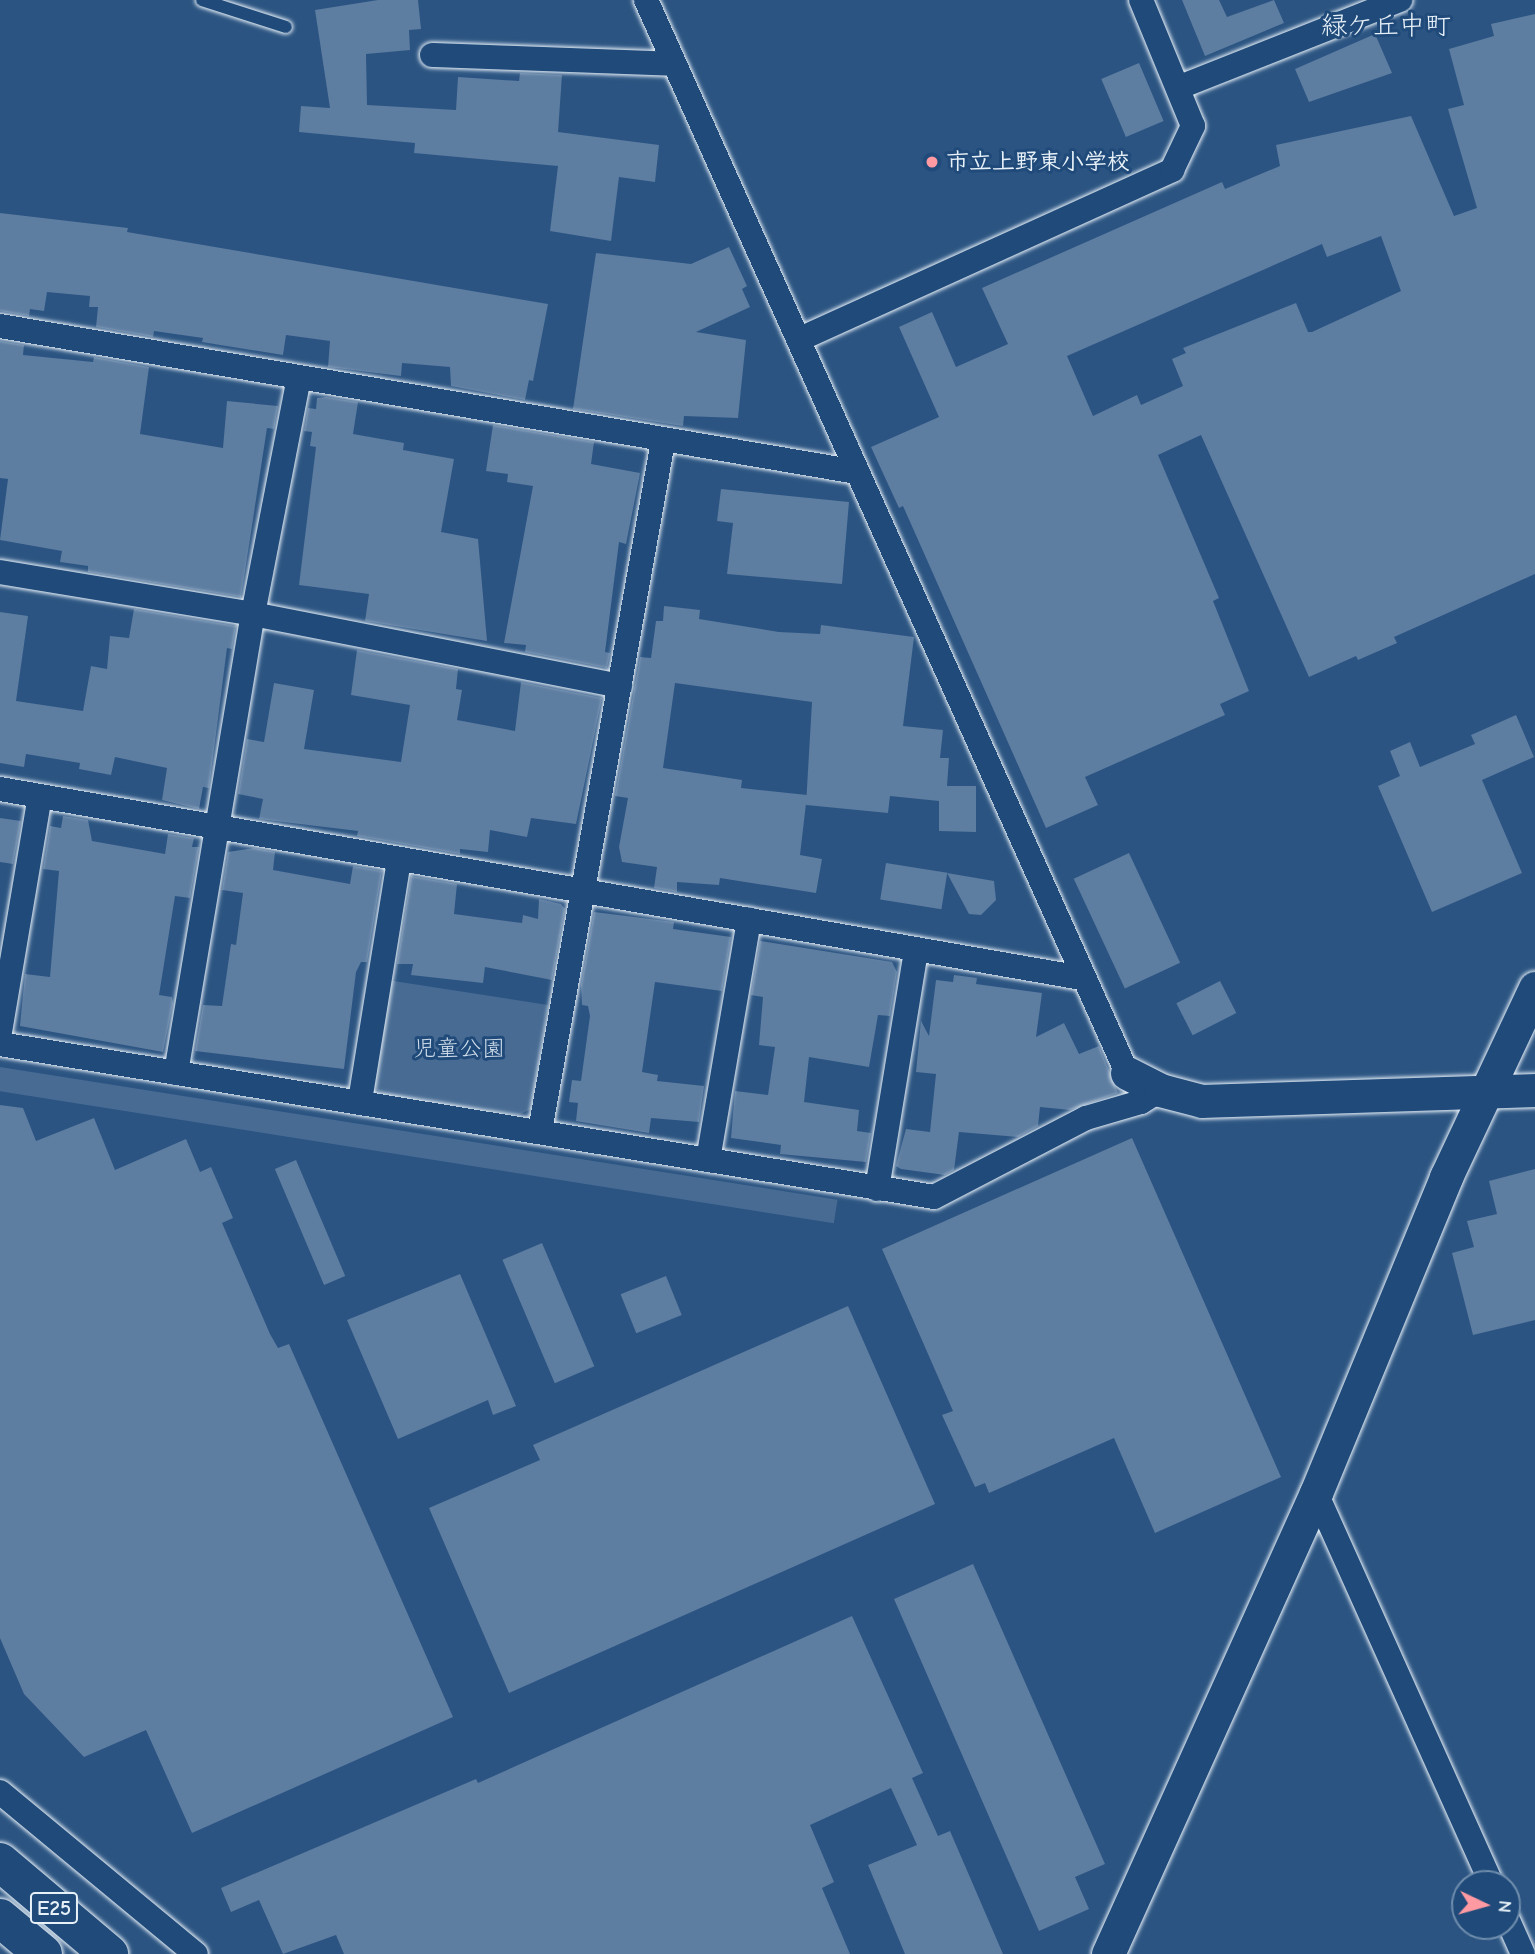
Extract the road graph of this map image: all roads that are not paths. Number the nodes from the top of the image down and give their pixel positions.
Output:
1 (202, 0) edge
2 (646, 0) edge
3 (1141, 0) edge
4 (1400, 0) edge
5 (285, 27) dead end
6 (432, 55) dead end
7 (674, 64) junction
8 (1180, 87) junction
9 (0, 326) edge
10 (800, 339) junction
11 (299, 377) junction
12 (663, 441) junction
13 (857, 472) junction
14 (0, 572) edge
15 (253, 614) junction
16 (620, 686) junction
17 (0, 789) edge
18 (40, 796) junction
19 (219, 828) junction
20 (399, 859) junction
21 (584, 890) junction
22 (749, 919) junction
23 (916, 950) junction
24 (1082, 978) junction
25 (1535, 988) edge
26 (0, 1032) edge
27 (0, 1044) edge
28 (176, 1073) junction
29 (1127, 1073) joint
30 (1160, 1090) junction
31 (1535, 1090) edge
32 (1484, 1091) junction
33 (360, 1101) junction
34 (540, 1131) junction
35 (708, 1160) junction
36 (877, 1189) junction
37 (1316, 1493) junction
38 (0, 1792) edge
39 (0, 1862) edge
40 (1486, 1870) edge
41 (0, 1918) edge
42 (43, 1954) edge
43 (109, 1954) edge
44 (196, 1954) edge
45 (1108, 1954) edge

1 - 5 lane
2 - 7 street
3 - 8 street
4 - 8 street
6 - 7 street
7 - 10 street
8 - 10 street
9 - 11 street
10 - 13 street
11 - 12 street
11 - 15 street
12 - 13 street
12 - 16 street
13 - 24 street
14 - 15 street
15 - 16 street
15 - 19 street
16 - 21 street
17 - 18 street
18 - 19 street
18 - 26 street
19 - 20 street
19 - 28 street
20 - 21 street
20 - 33 street
21 - 22 street
21 - 34 street
22 - 23 street
22 - 35 street
23 - 24 street
23 - 36 street
24 - 29 street
25 - 32 street
27 - 28 street
28 - 33 street
29 - 30 street
30 - 32 street
30 - 36 street
31 - 32 street
32 - 37 street
33 - 34 street
34 - 35 street
35 - 36 street
37 - 40 street
37 - 45 street
38 - 44 street
39 - 43 highway, E25
41 - 42 highway, E25

